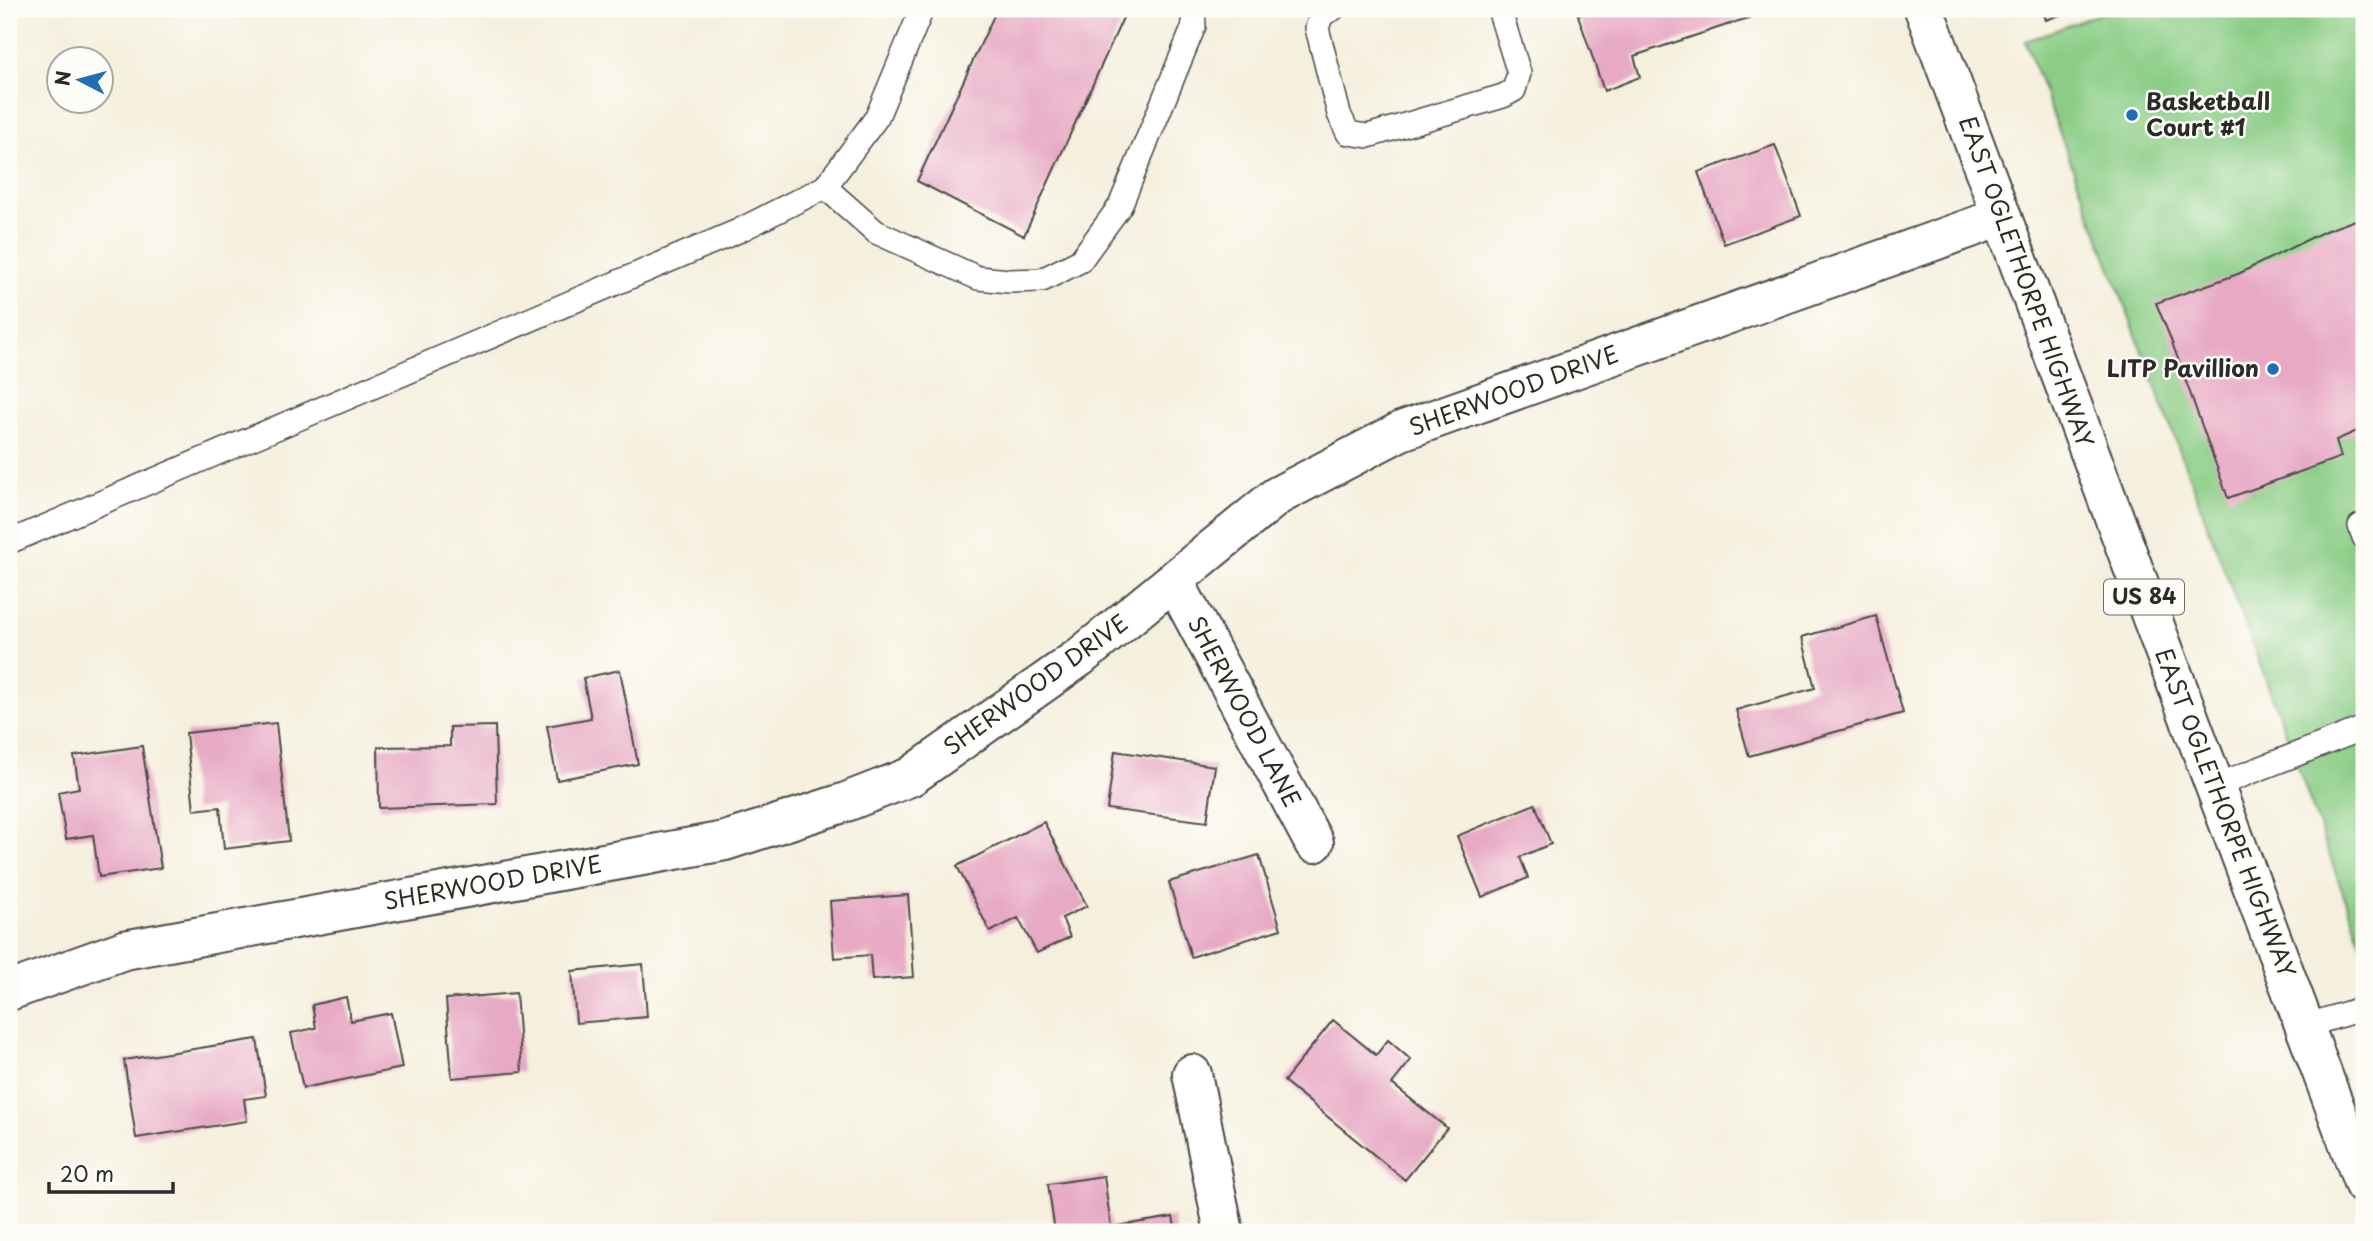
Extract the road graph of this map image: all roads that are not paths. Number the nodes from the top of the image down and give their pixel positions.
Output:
1 (922, 9) edge
2 (1193, 9) edge
3 (1333, 9) edge
4 (1499, 9) edge
5 (1924, 9) edge
6 (825, 187) junction
7 (2001, 214) junction
8 (2364, 524) edge
9 (2364, 537) edge
10 (9, 542) edge
11 (1174, 582) junction
12 (2364, 728) edge
13 (2215, 786) junction
14 (1314, 843) dead end
15 (9, 990) edge
16 (2364, 1008) edge
17 (2305, 1026) junction
18 (1192, 1074) dead end
19 (2364, 1185) edge
20 (1224, 1232) edge

1 - 6 lane
2 - 6 lane
3 - 4 lane
5 - 7 main road, EAST OGLETHORPE HIGHWAY / US 84
6 - 10 lane
7 - 11 main road, SHERWOOD DRIVE
7 - 13 main road, EAST OGLETHORPE HIGHWAY / US 84
8 - 9 lane
11 - 14 main road, SHERWOOD LANE
11 - 15 main road, SHERWOOD DRIVE
12 - 13 lane
13 - 17 main road, EAST OGLETHORPE HIGHWAY / US 84
16 - 17 lane
17 - 19 main road, EAST OGLETHORPE HIGHWAY / US 84
18 - 20 main road

